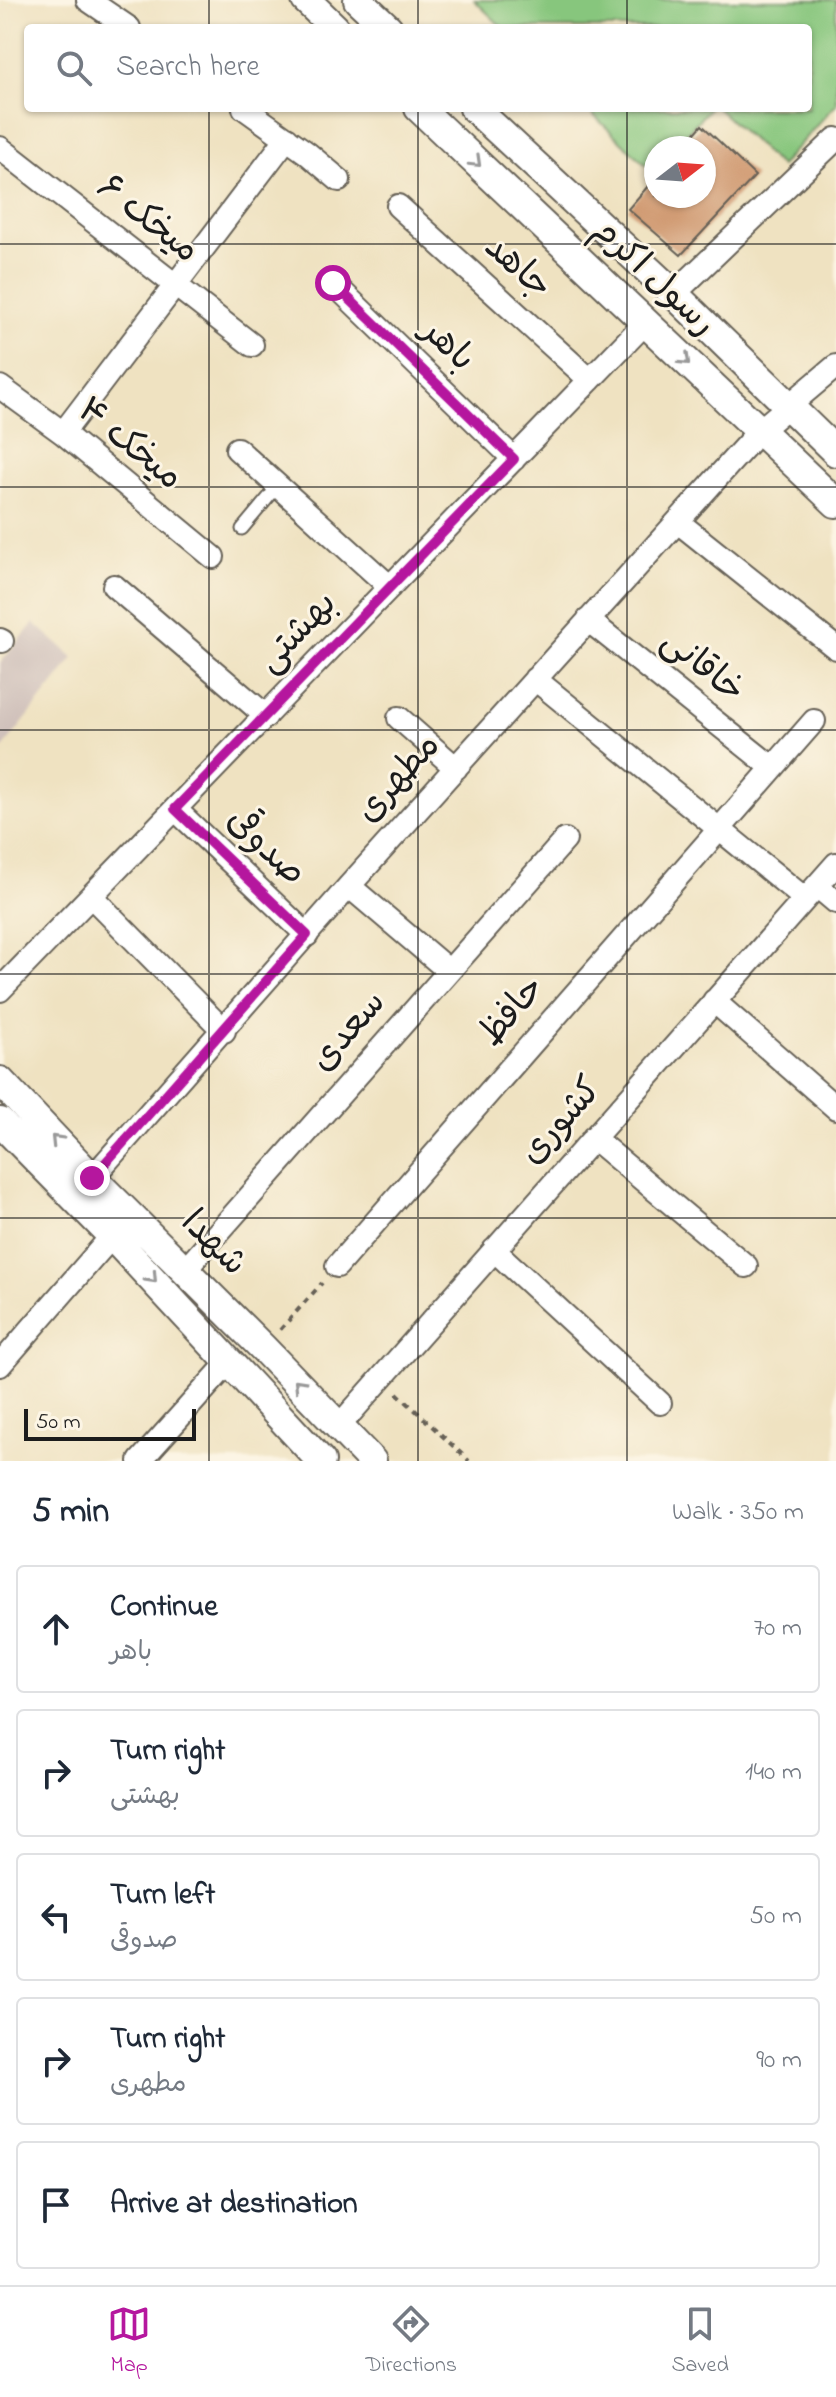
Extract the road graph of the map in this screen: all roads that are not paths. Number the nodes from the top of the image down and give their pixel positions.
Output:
1 (88, 0) edge
2 (306, 0) edge
3 (358, 0) edge
4 (123, 24) edge
5 (331, 24) edge
6 (384, 24) edge
7 (250, 112) edge
8 (423, 112) edge
9 (478, 112) edge
10 (287, 138) junction
11 (836, 139) edge
12 (0, 148) edge
13 (339, 180) dead end
14 (398, 206) dead end
15 (333, 283) dead end
16 (176, 286) junction
17 (674, 294) junction
18 (645, 323) junction
19 (252, 345) dead end
20 (836, 366) edge
21 (590, 380) junction
22 (0, 387) edge
23 (789, 406) junction
24 (760, 430) junction
25 (63, 433) junction
26 (237, 449) dead end
27 (836, 452) edge
28 (514, 459) junction
29 (278, 486) junction
30 (836, 503) edge
31 (678, 522) junction
32 (242, 529) dead end
33 (213, 557) dead end
34 (114, 586) dead end
35 (390, 587) junction
36 (588, 620) junction
37 (836, 648) edge
38 (535, 679) junction
39 (266, 716) junction
40 (399, 718) dead end
41 (814, 721) dead end
42 (456, 768) junction
43 (773, 768) junction
44 (175, 809) junction
45 (720, 828) junction
46 (565, 840) dead end
47 (836, 864) edge
48 (349, 886) junction
49 (811, 892) junction
50 (91, 896) junction
51 (836, 902) edge
52 (307, 935) junction
53 (449, 971) junction
54 (0, 990) edge
55 (714, 1001) junction
56 (224, 1031) junction
57 (0, 1081) edge
58 (836, 1108) edge
59 (0, 1122) edge
60 (593, 1138) junction
61 (92, 1178) junction
62 (112, 1236) junction
63 (494, 1250) junction
64 (337, 1266) road end
65 (746, 1266) dead end
66 (185, 1270) junction
67 (229, 1362) junction
68 (0, 1365) edge
69 (660, 1403) dead end
70 (339, 1426) junction
71 (140, 1461) edge
72 (321, 1461) edge
73 (372, 1461) edge

1 - 4 street
2 - 5 street
3 - 6 street
7 - 10 street
8 -> 18 street, رسول اکرم
9 - 17 street, رسول اکرم
10 - 13 street
10 - 16 street
11 - 17 street
12 - 16 street, میخک ۶
14 - 21 street, جاهد
15 - 28 street, باهر
16 - 19 street, میخک ۶
16 - 25 street
17 - 23 street, رسول اکرم
18 - 21 street, بهشتی
18 -> 24 street, رسول اکرم
20 - 23 street, مطهری
21 - 28 street, بهشتی
22 - 25 street, میخک ۴
23 - 24 street, مطهری
23 - 27 street, رسول اکرم
24 - 30 street, رسول اکرم
24 - 31 street, مطهری
25 - 33 street, میخک ۴
26 - 29 street
28 - 35 street, بهشتی
29 - 32 lane
29 - 35 street
31 - 36 street, مطهری
31 - 37 street
34 - 39 street
35 - 39 street, بهشتی
36 - 38 street, مطهری
36 - 43 street, خاقانی
38 - 42 street, مطهری
38 - 45 street
39 - 44 street, بهشتی
40 - 42 street
41 - 43 street, حافظ
42 - 48 street, مطهری
43 - 45 street, حافظ
44 - 50 street, بهشتی
44 - 52 street, صدوقی
45 - 49 street
45 - 64 street, حافظ
46 - 53 street, سعدی
47 - 49 street, کشوری
48 - 52 street, مطهری
48 - 53 street
49 - 51 street
49 - 55 street, کشوری
50 - 54 street, بهشتی
50 - 56 street
52 - 56 street, مطهری
53 - 66 street, سعدی
55 - 58 street
55 - 60 street, کشوری
56 - 61 street, مطهری
61 -> 57 street, شهدا
59 - 62 street, شهدا
60 - 63 street, کشوری
60 - 65 street
61 - 66 street, شهدا
62 -> 67 street, شهدا
62 - 68 street
63 - 69 street
63 - 70 street, کشوری
70 -> 66 street, شهدا
67 - 71 street
67 - 72 street, شهدا
70 - 73 street, شهدا

